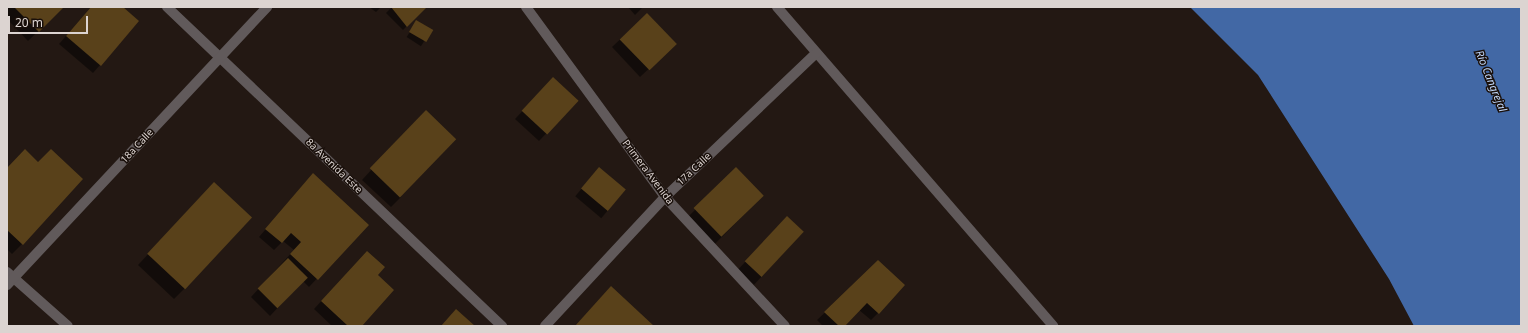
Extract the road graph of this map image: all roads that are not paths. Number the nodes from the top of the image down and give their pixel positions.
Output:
1 (167, 7) edge
2 (266, 7) edge
3 (526, 7) edge
4 (777, 7) edge
5 (816, 53) junction
6 (220, 57) junction
7 (665, 197) junction
8 (9, 278) edge
9 (68, 326) edge
10 (502, 326) edge
11 (545, 326) edge
12 (785, 326) edge
13 (1053, 326) edge

1 - 6 street, 8a Avenida Este
2 - 6 street, 18a Calle
3 - 7 street, Primera Avenida
4 - 5 street
5 - 7 street, 17a Calle
5 - 13 street
6 - 8 street, 18a Calle
6 - 10 street, 8a Avenida Este
7 - 11 street, 17a Calle
7 - 12 street, Primera Avenida
8 - 9 street

